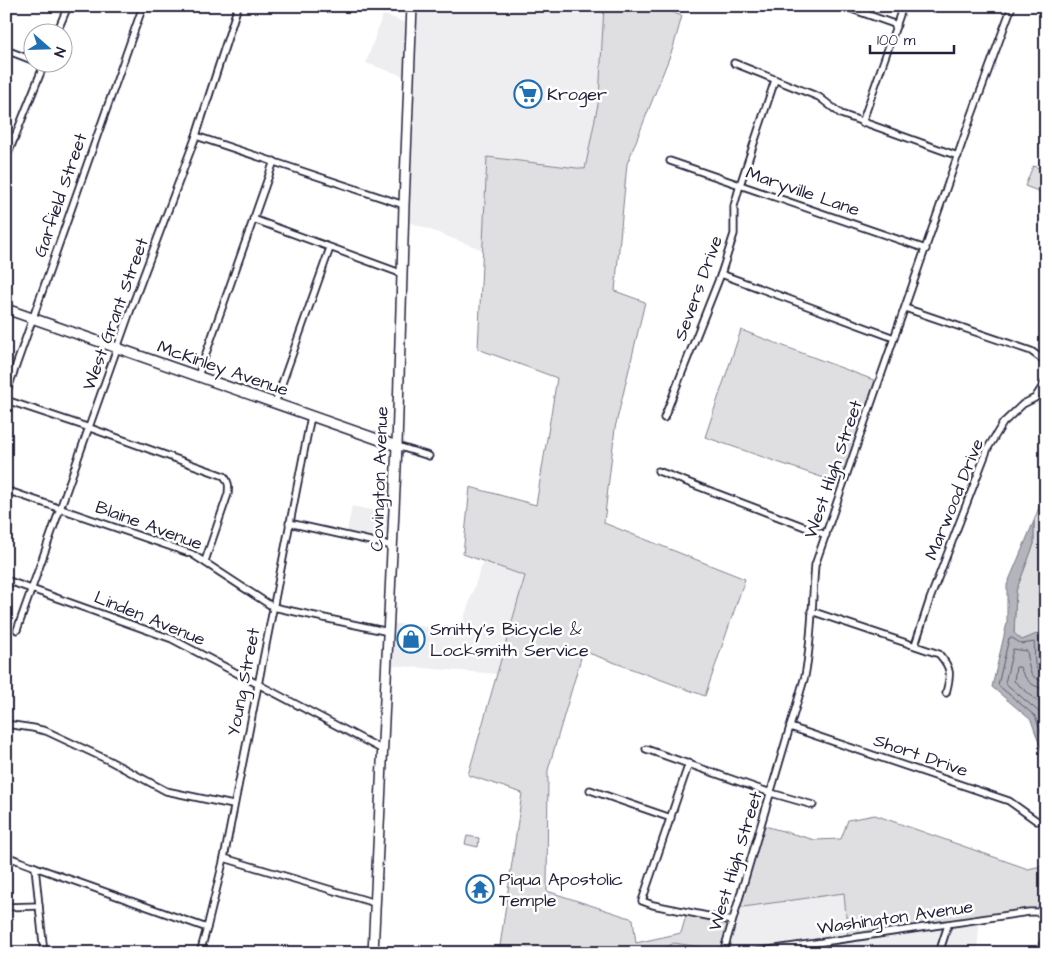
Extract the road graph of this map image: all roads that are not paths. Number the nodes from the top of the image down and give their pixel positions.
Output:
1 (68, 6) edge
2 (143, 6) edge
3 (238, 6) edge
4 (412, 6) edge
5 (843, 6) edge
6 (903, 6) edge
7 (1012, 6) edge
8 (61, 22) edge
9 (897, 25) junction
10 (6, 50) edge
11 (22, 56) edge
12 (734, 63) dead end
13 (40, 72) edge
14 (776, 80) junction
15 (862, 123) junction
16 (6, 134) edge
17 (196, 136) junction
18 (16, 138) junction
19 (958, 156) junction
20 (6, 159) edge
21 (274, 161) junction
22 (670, 161) dead end
23 (740, 185) junction
24 (404, 205) junction
25 (253, 219) junction
26 (330, 248) junction
27 (926, 249) junction
28 (403, 274) junction
29 (721, 274) junction
30 (905, 308) junction
31 (6, 309) edge
32 (33, 319) junction
33 (894, 338) junction
34 (117, 348) junction
35 (1046, 362) edge
36 (198, 376) junction
37 (1046, 381) edge
38 (6, 394) edge
39 (6, 400) edge
40 (275, 403) junction
41 (311, 416) junction
42 (664, 418) dead end
43 (90, 428) junction
44 (397, 446) junction
45 (429, 456) dead end
46 (658, 471) dead end
47 (6, 490) edge
48 (61, 509) junction
49 (289, 523) junction
50 (826, 535) junction
51 (393, 546) junction
52 (205, 562) junction
53 (6, 580) edge
54 (33, 590) junction
55 (273, 607) junction
56 (811, 611) junction
57 (17, 630) dead end
58 (388, 632) junction
59 (915, 645) junction
60 (258, 683) junction
61 (946, 693) dead end
62 (6, 724) edge
63 (790, 727) junction
64 (646, 749) dead end
65 (384, 750) junction
66 (689, 763) junction
67 (590, 790) dead end
68 (771, 792) junction
69 (233, 805) junction
70 (813, 805) dead end
71 (671, 818) junction
72 (1037, 822) dead end
73 (6, 854) edge
74 (224, 858) junction
75 (35, 867) junction
76 (375, 903) junction
77 (39, 906) junction
78 (6, 907) edge
79 (1046, 912) edge
80 (732, 921) junction
81 (948, 925) junction
82 (207, 928) junction
83 (1046, 934) edge
84 (724, 952) edge
85 (44, 953) edge
86 (200, 953) edge
87 (373, 953) edge
88 (736, 953) edge
89 (748, 953) edge
90 (939, 953) edge
91 (1040, 953) edge

1 - 8 street
2 - 32 street, Garfield Street
3 - 17 street, West Grant Street
4 - 24 main road, Covington Avenue
5 - 9 street
6 - 9 street
7 - 19 street, West High Street
9 - 15 street
10 - 11 street
12 - 14 street
13 - 18 street
14 - 15 street
14 - 23 street, Severs Drive
15 - 19 street
16 - 18 street
17 - 21 street
17 - 34 street, West Grant Street
18 - 20 street
19 - 27 street, West High Street
21 - 24 street
21 - 25 street
22 - 23 street, Maryville Lane
23 - 27 street, Maryville Lane
23 - 29 street, Severs Drive
24 - 28 main road, Covington Avenue
25 - 26 street
25 - 36 street
26 - 28 street
26 - 40 street
27 - 30 street, West High Street
28 - 44 main road, Covington Avenue
29 - 33 street
29 - 42 street, Severs Drive
30 - 33 street, West High Street
30 - 35 street
31 - 32 main road, McKinley Avenue
32 - 34 main road, McKinley Avenue
32 - 38 street, Garfield Street
33 - 50 street, West High Street
34 - 36 main road, McKinley Avenue
34 - 43 street, West Grant Street
36 - 40 main road, McKinley Avenue
37 - 59 street, Marwood Drive
39 - 43 street
40 - 41 main road, McKinley Avenue
41 - 44 main road, McKinley Avenue
41 - 49 street, Young Street
43 - 48 street, West Grant Street
43 - 52 street
44 - 45 street, McKinley Avenue
44 - 51 main road, Covington Avenue
46 - 50 street
47 - 48 street, Blaine Avenue
48 - 52 street, Blaine Avenue
48 - 54 street, West Grant Street
49 - 51 street
49 - 55 street, Young Street
50 - 56 street, West High Street
51 - 58 main road, Covington Avenue
52 - 55 street, Blaine Avenue
53 - 54 street, Linden Avenue
54 - 57 street, West Grant Street
54 - 60 street, Linden Avenue
55 - 58 street
55 - 60 street, Young Street
56 - 59 street
56 - 63 street, West High Street
58 - 65 main road, Covington Avenue
59 - 61 street
60 - 65 street, Linden Avenue
60 - 69 street, Young Street
62 - 69 street
63 - 68 street, West High Street
63 - 72 street, Short Drive
64 - 66 street
65 - 76 main road, Covington Avenue
66 - 68 street
66 - 71 street
67 - 71 street
68 - 70 street
68 - 80 street, West High Street
69 - 74 street, Young Street
71 - 80 street
73 - 75 street
74 - 76 street
74 - 82 street, Young Street
75 - 77 street
75 - 82 street
76 - 87 main road, Covington Avenue
77 - 78 street
77 - 85 street
79 - 81 street, Washington Avenue
80 - 84 street, West High Street
81 - 89 street, Washington Avenue
81 - 90 street
82 - 86 street, Young Street
83 - 91 street
84 - 88 street

